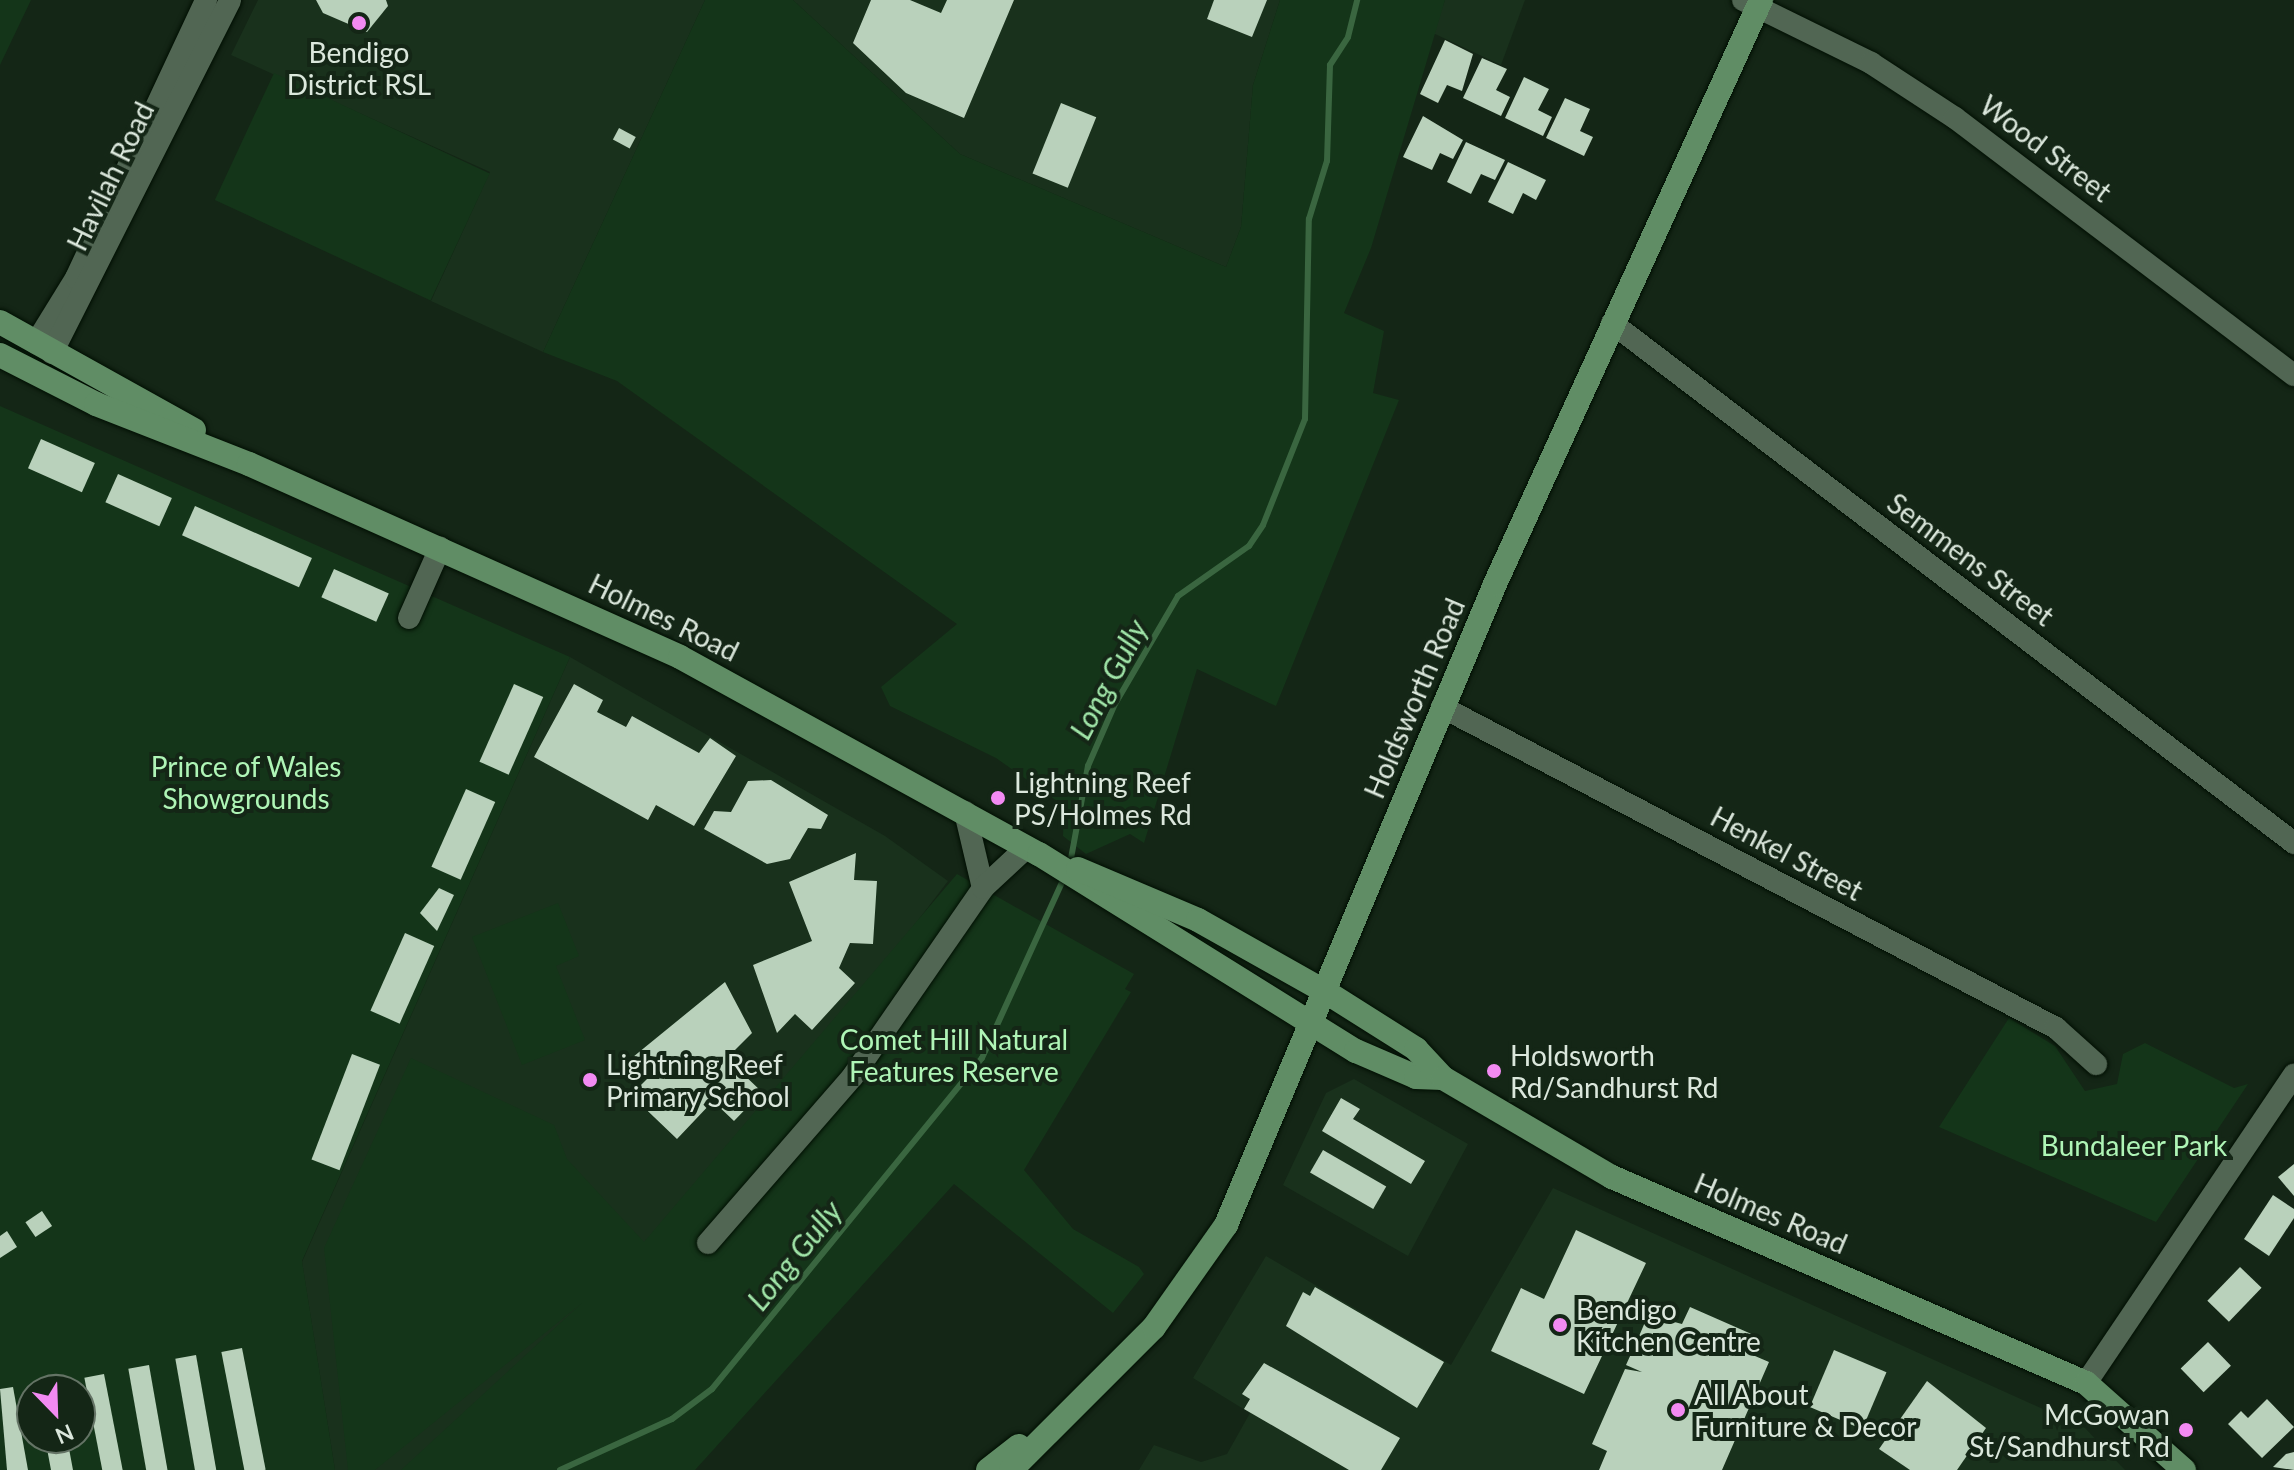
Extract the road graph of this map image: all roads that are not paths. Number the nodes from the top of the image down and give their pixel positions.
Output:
1 (206, 0) edge
2 (230, 0) edge
3 (1754, 2) edge
4 (0, 322) edge
5 (1612, 323) junction
6 (44, 348) junction
7 (19, 365) edge
8 (2294, 375) edge
9 (249, 464) junction
10 (440, 548) junction
11 (409, 618) dead end
12 (1442, 707) junction
13 (965, 812) junction
14 (2294, 843) edge
15 (1058, 864) junction
16 (983, 888) junction
17 (1326, 992) junction
18 (1313, 1025) junction
19 (2096, 1064) dead end
20 (2294, 1075) edge
21 (1443, 1078) junction
22 (708, 1243) dead end
23 (2086, 1383) junction
24 (1087, 1392) junction
25 (988, 1470) edge
26 (1011, 1470) edge
27 (2184, 1470) edge

1 - 6 street, Havilah Road
2 - 6 street, Havilah Road
3 - 5 main road, Holdsworth Road
3 - 8 street, Wood Street
4 - 6 main road, Holmes Road
5 - 12 main road, Holdsworth Road
5 - 14 street, Semmens Street
6 - 7 main road, Havilah Road
6 - 9 main road, Holmes Road
7 - 9 main road, Holmes Road
9 - 10 main road, Holmes Road
10 - 11 street
10 - 13 main road, Holmes Road
12 - 17 main road, Holdsworth Road
12 - 19 street, Henkel Street
13 - 15 main road, Holmes Road
13 - 16 street
15 - 16 street
15 - 17 main road, Holmes Road
15 - 18 main road, Holmes Road
16 - 22 street
17 - 18 main road, Holdsworth Road
17 - 21 main road, Holmes Road
18 - 21 main road, Holmes Road
18 - 24 main road, Holdsworth Road
20 - 23 street
21 - 23 main road, Holmes Road
23 - 27 main road, Holmes Road
24 - 25 main road, Holdsworth Road
24 - 26 main road, Holdsworth Road

